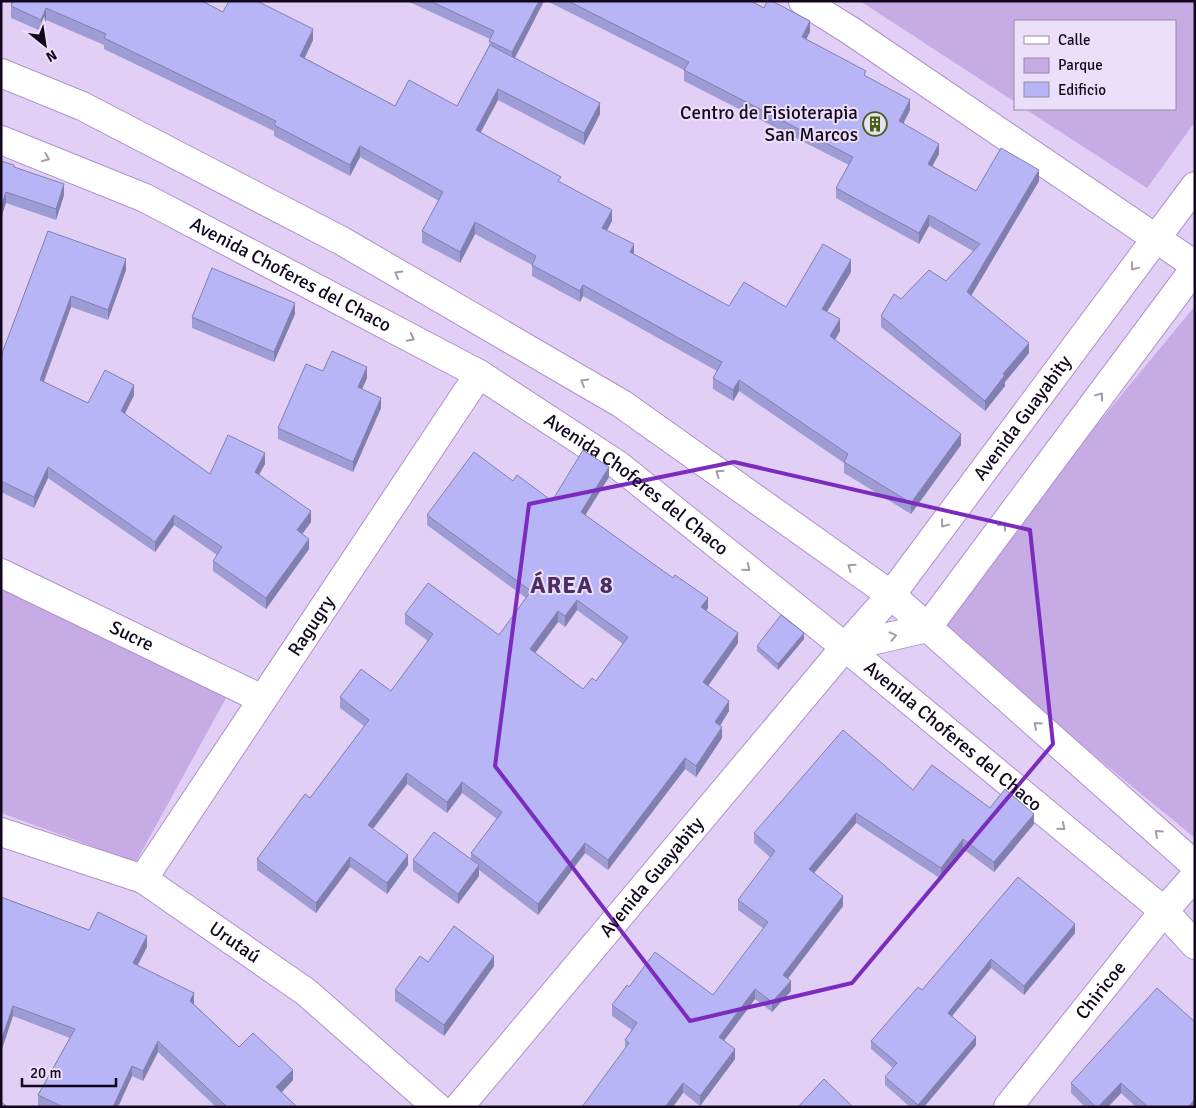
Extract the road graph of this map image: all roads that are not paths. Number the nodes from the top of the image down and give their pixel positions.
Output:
1 (803, 1) edge
2 (1, 72) edge
3 (1, 140) edge
4 (1195, 186) edge
5 (1155, 238) junction
6 (1195, 266) edge
7 (479, 374) junction
8 (1, 573) edge
9 (891, 595) junction
10 (927, 628) junction
11 (845, 647) junction
12 (262, 699) junction
13 (1, 832) edge
14 (1195, 865) edge
15 (1195, 876) edge
16 (143, 879) junction
17 (1164, 911) junction
18 (1195, 944) edge
19 (437, 1107) edge
20 (459, 1107) edge
21 (1008, 1107) edge

1 - 5 street
9 -> 2 street
3 -> 7 street, Avenida Choferes del Chaco
4 - 5 street, Avenida Guayabity
5 - 6 street
5 -> 9 street, Avenida Guayabity
10 -> 6 street
7 -> 11 street, Avenida Choferes del Chaco
7 - 12 street, Ragugry
8 - 12 street, Sucre
9 - 10 street
9 - 11 street, Avenida Guayabity
11 -> 10 street
14 -> 10 street
11 -> 17 street, Avenida Choferes del Chaco
11 - 20 street, Avenida Guayabity
12 - 16 street, Ragugry
13 - 16 street, Urutaú
15 - 17 street, Chiricoe
16 - 19 street, Urutaú
17 - 18 street, Avenida Choferes del Chaco
17 - 21 street, Chiricoe

